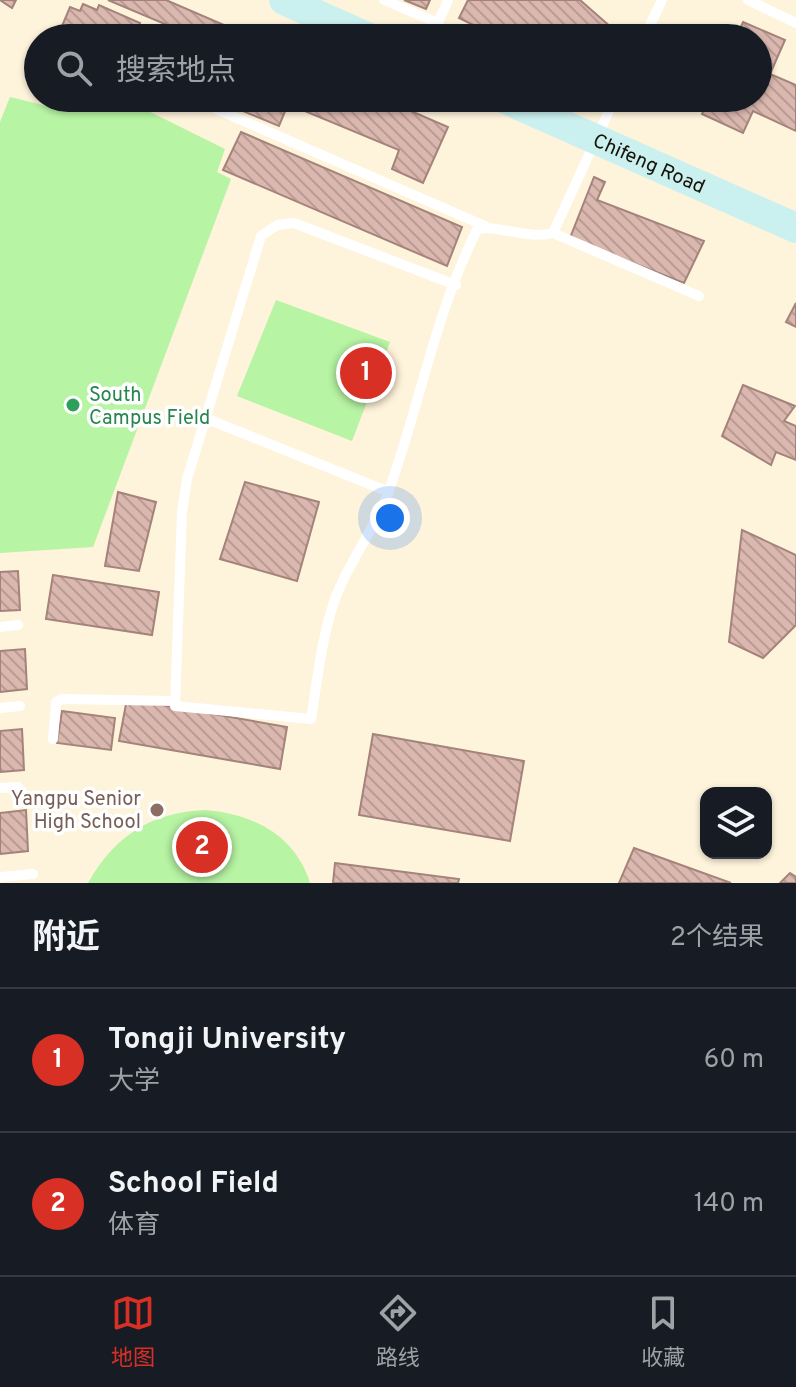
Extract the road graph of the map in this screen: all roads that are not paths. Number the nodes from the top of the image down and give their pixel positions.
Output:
1 (284, 0) edge
2 (384, 0) edge
3 (448, 0) edge
4 (662, 0) edge
5 (748, 0) edge
6 (796, 23) edge
7 (338, 24) edge
8 (651, 24) edge
9 (223, 112) edge
10 (534, 112) edge
11 (608, 112) edge
12 (595, 139) junction
13 (485, 226) junction
14 (796, 228) edge
15 (553, 233) junction
16 (456, 285) junction
17 (699, 296) dead end
18 (205, 418) junction
19 (389, 492) junction
20 (18, 625) dead end
21 (0, 627) edge
22 (175, 701) junction
23 (20, 706) dead end
24 (0, 708) edge
25 (53, 739) dead end
26 (18, 787) dead end
27 (0, 788) edge
28 (33, 874) dead end
29 (0, 877) edge

1 - 7 street
2 - 3 lane
4 - 8 lane
5 - 6 lane
9 - 13 lane
10 - 12 street, Chifeng Road
11 - 12 lane
12 - 14 street, Chifeng Road
12 - 15 lane
13 - 15 lane
13 - 16 lane
15 - 17 lane
16 - 18 lane
16 - 19 lane
18 - 19 lane
18 - 22 lane
19 - 22 lane
20 - 21 lane
22 - 25 lane
23 - 24 lane
26 - 27 lane
28 - 29 lane

